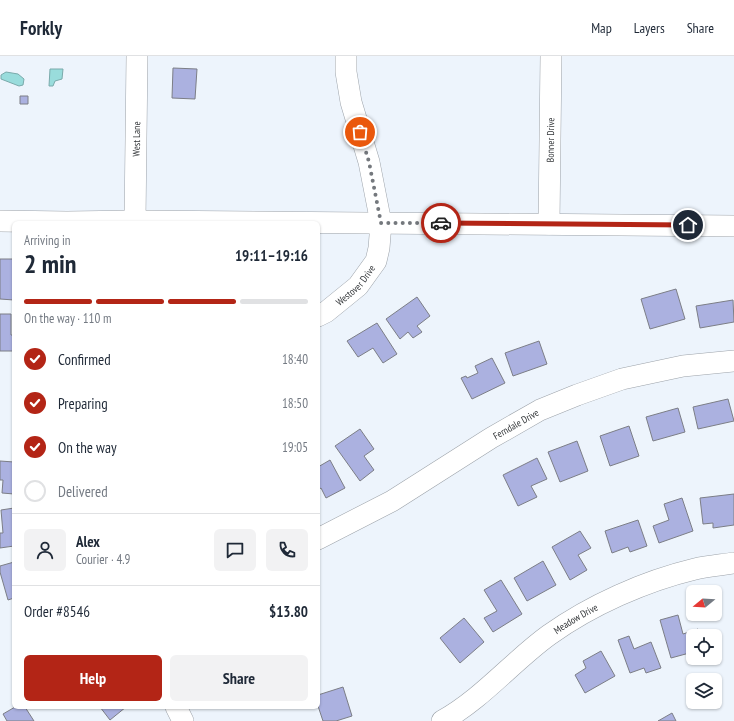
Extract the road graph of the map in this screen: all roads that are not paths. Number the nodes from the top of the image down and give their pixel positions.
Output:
1 (137, 56) edge
2 (346, 56) edge
3 (551, 56) edge
4 (0, 221) edge
5 (12, 221) edge
6 (135, 221) edge
7 (320, 223) edge
8 (381, 223) junction
9 (549, 224) junction
10 (734, 226) edge
11 (320, 315) edge
12 (734, 361) edge
13 (320, 538) edge
14 (734, 563) edge
15 (177, 709) edge
16 (183, 721) edge
17 (442, 721) edge

1 - 6 street, West Lane
2 - 8 street, Westover Drive
3 - 9 street, Bonner Drive
4 - 5 street
7 - 8 street
8 - 9 street
8 - 11 street, Westover Drive
9 - 10 street
12 - 13 street, Ferndale Drive
14 - 17 street, Meadow Drive
15 - 16 street

